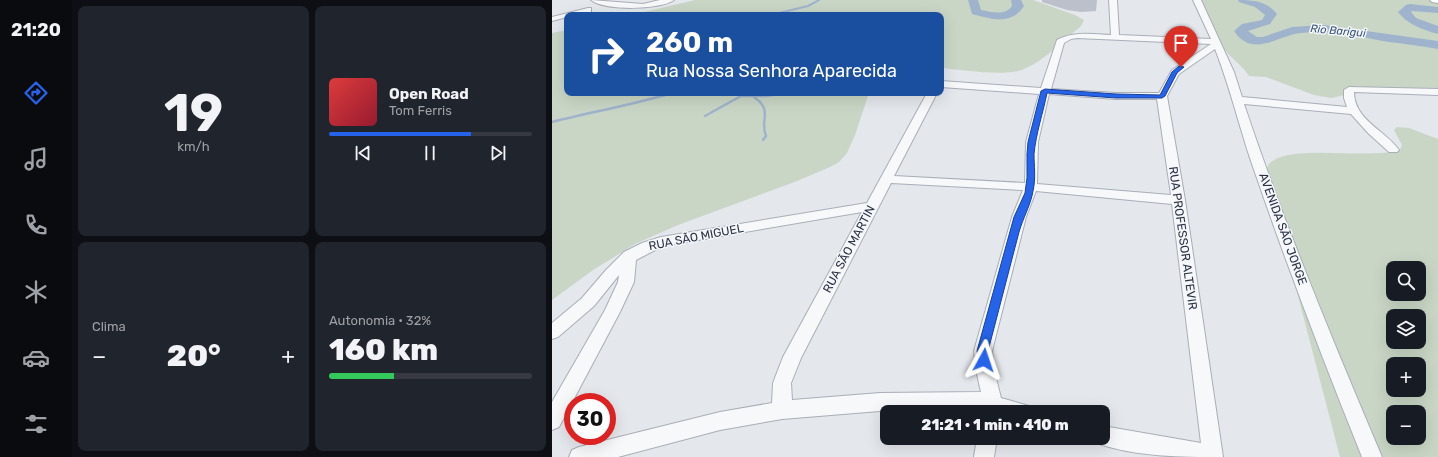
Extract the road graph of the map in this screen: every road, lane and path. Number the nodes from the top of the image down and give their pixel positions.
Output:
1 (595, 0) edge
2 (670, 0) edge
3 (1113, 0) edge
4 (1197, 0) edge
5 (588, 10) dead end
6 (580, 12) edge
7 (564, 16) edge
8 (552, 19) edge
9 (1115, 36) junction
10 (1216, 43) junction
11 (944, 84) edge
12 (1045, 91) junction
13 (1436, 94) edge
14 (930, 96) edge
15 (1162, 96) junction
16 (1238, 100) junction
17 (1354, 111) junction
18 (1393, 150) dead end
19 (887, 179) junction
20 (1030, 187) junction
21 (1178, 200) junction
22 (872, 206) junction
23 (629, 256) junction
24 (552, 332) edge
25 (989, 405) edge
26 (993, 405) edge
27 (782, 410) junction
28 (552, 421) edge
29 (1110, 438) edge
30 (986, 445) edge
31 (1212, 456) edge
32 (579, 457) edge
33 (984, 457) edge
34 (1372, 457) edge

1 - 2 street
3 - 9 street
4 - 10 street, AVENIDA SÃO JORGE
5 - 6 street
7 - 8 street
9 - 10 street
9 - 12 street
10 - 15 street
10 - 16 street, AVENIDA SÃO JORGE
11 - 12 street
12 - 15 street
12 - 20 street
13 - 17 street
14 - 19 street, RUA SÃO MARTIN
15 - 21 street, RUA PROFESSOR ALTEVIR
16 - 17 street
16 - 34 street, AVENIDA SÃO JORGE
17 - 18 street
19 - 20 street
19 - 22 street, RUA SÃO MARTIN
20 - 21 street
20 - 26 street
21 - 31 street, RUA PROFESSOR ALTEVIR
22 - 23 street, RUA SÃO MIGUEL
22 - 27 street, RUA SÃO MARTIN
23 - 24 street, RUA SÃO MIGUEL
23 - 28 street
25 - 27 street
27 - 32 street
29 - 31 street
30 - 33 street

